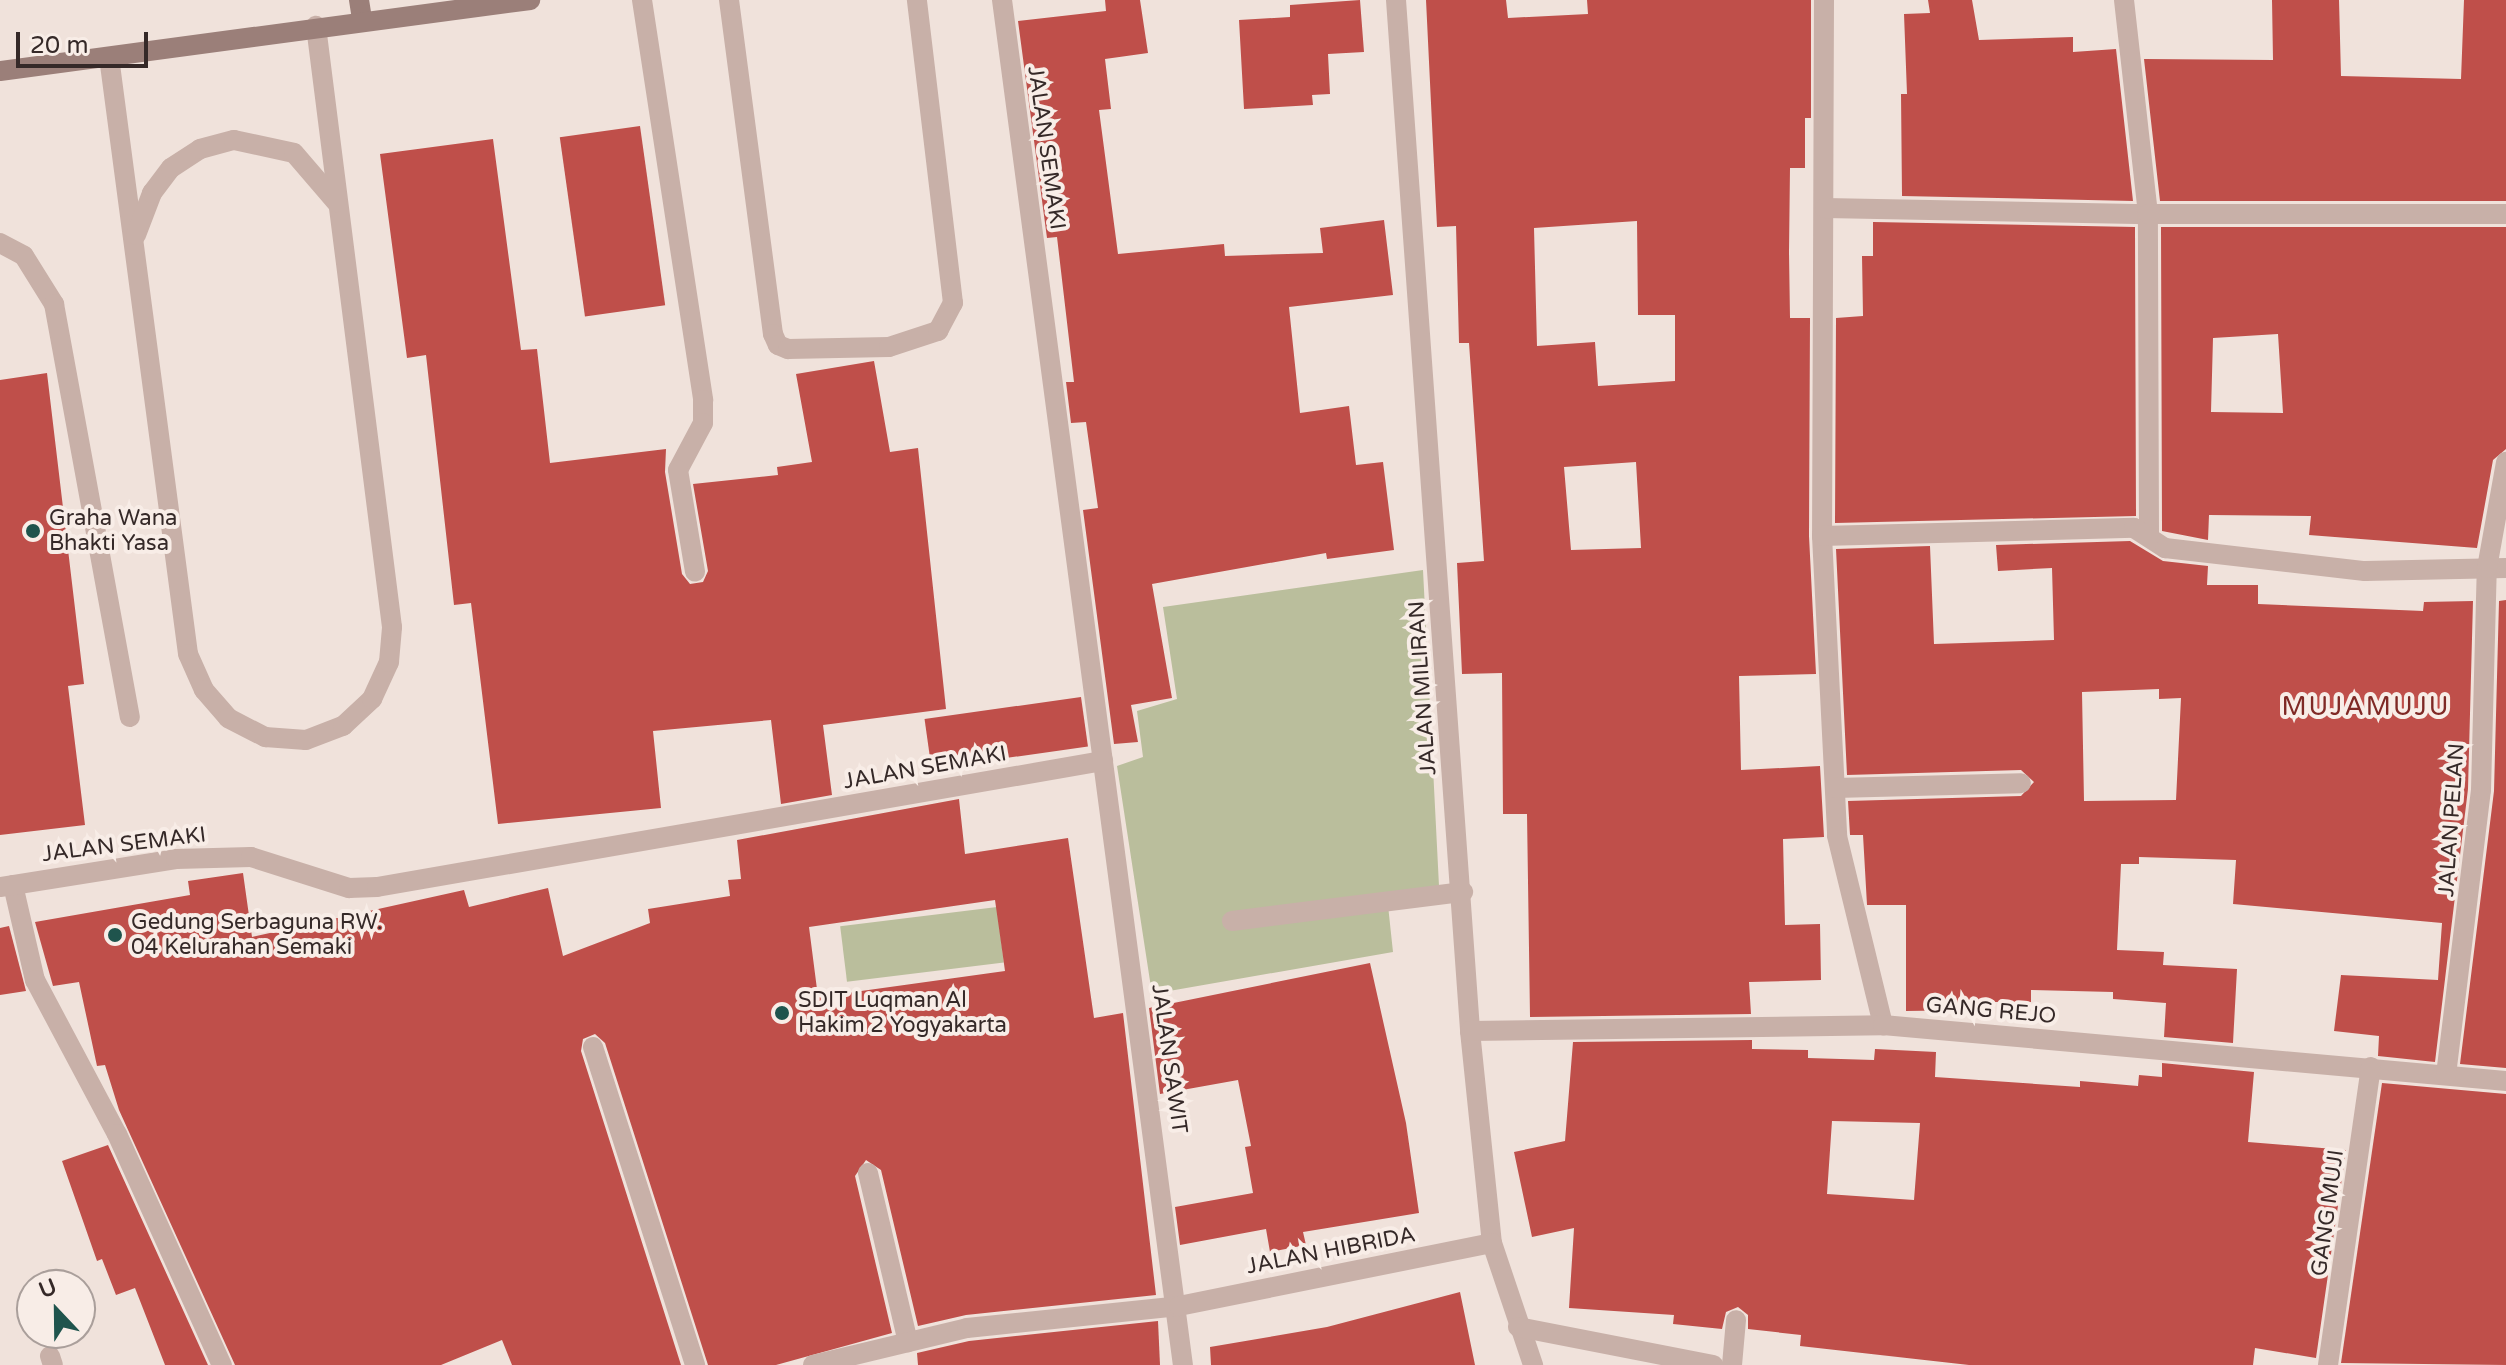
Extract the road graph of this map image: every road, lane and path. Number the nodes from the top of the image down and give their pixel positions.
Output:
1 (530, 0) edge
2 (642, 0) edge
3 (729, 0) edge
4 (917, 0) edge
5 (1002, 0) edge
6 (1396, 0) edge
7 (1824, 0) edge
8 (2124, 0) edge
9 (360, 10) edge
10 (316, 26) junction
11 (109, 57) junction
12 (0, 71) edge
13 (340, 208) junction
14 (1825, 208) junction
15 (2148, 214) junction
16 (2506, 214) edge
17 (136, 235) junction
18 (0, 243) edge
19 (2506, 462) edge
20 (2149, 535) junction
21 (1822, 536) junction
22 (2496, 568) edge
23 (695, 572) dead end
24 (130, 717) dead end
25 (1103, 761) junction
26 (2021, 783) dead end
27 (1835, 788) junction
28 (6, 886) edge
29 (1463, 892) junction
30 (1232, 921) dead end
31 (1883, 1025) junction
32 (1470, 1031) junction
33 (593, 1047) dead end
34 (2371, 1067) junction
35 (2446, 1075) junction
36 (2506, 1081) edge
37 (868, 1173) dead end
38 (1492, 1243) junction
39 (1179, 1306) junction
40 (1736, 1320) dead end
41 (1518, 1327) junction
42 (908, 1342) junction
43 (222, 1365) edge
44 (695, 1365) edge
45 (813, 1365) edge
46 (1183, 1365) edge
47 (1533, 1365) edge
48 (1713, 1365) edge
49 (1732, 1365) edge
50 (2328, 1365) edge

1 - 9 main road
2 - 23 street
3 - 4 street
5 - 25 street, JALAN SEMAKI
6 - 29 street, JALAN MILIRAN
7 - 14 street
8 - 15 street
9 - 10 main road
10 - 11 main road
10 - 13 street
11 - 12 main road
11 - 17 street
13 - 17 street
13 - 17 street
14 - 15 street
14 - 21 street
15 - 16 street
15 - 20 street
18 - 24 street
19 - 22 street, JALAN PELAN
20 - 21 street
20 - 22 street
21 - 27 street
22 - 35 street, JALAN PELAN
25 - 28 street, JALAN SEMAKI
25 - 39 street, JALAN SAWIT
26 - 27 street
27 - 31 street
28 - 43 street
29 - 30 street
29 - 32 street, JALAN MILIRAN
31 - 32 street, GANG REJO
31 - 34 street, GANG REJO
32 - 38 street, JALAN MILIRAN
33 - 44 street
34 - 35 street, GANG REJO
34 - 50 street, GANG MUJI
35 - 36 street, GANG REJO
37 - 42 street
38 - 39 street, JALAN HIBRIDA
38 - 41 street, JALAN MILIRAN
39 - 42 street, JALAN HIBRIDA
39 - 46 street, JALAN SAWIT
40 - 49 street
41 - 47 street, JALAN MILIRAN
41 - 48 street
42 - 45 street, JALAN HIBRIDA

